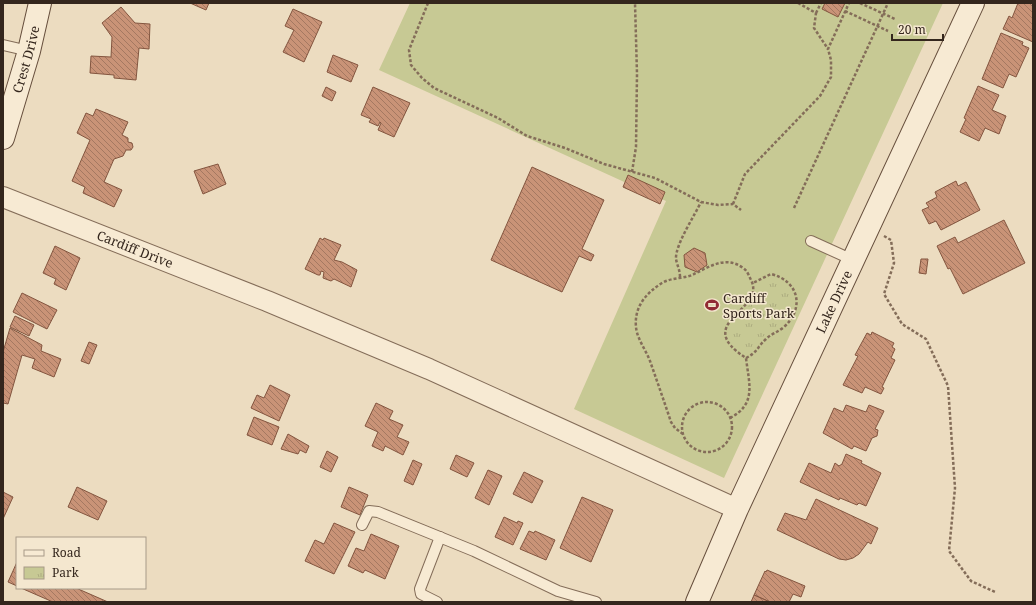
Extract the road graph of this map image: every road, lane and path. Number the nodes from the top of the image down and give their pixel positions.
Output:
1 (40, 3) edge
2 (428, 3) edge
3 (635, 3) edge
4 (798, 3) edge
5 (821, 3) edge
6 (849, 3) edge
7 (860, 3) edge
8 (888, 3) edge
9 (973, 3) edge
10 (845, 11) junction
11 (816, 13) junction
12 (883, 13) junction
13 (894, 19) dead end
14 (877, 26) junction
15 (888, 31) dead end
16 (3, 45) edge
17 (828, 49) junction
18 (29, 51) junction
19 (3, 138) edge
20 (632, 172) junction
21 (3, 197) edge
22 (701, 202) junction
23 (733, 204) junction
24 (794, 208) dead end
25 (741, 210) dead end
26 (867, 229) junction
27 (811, 241) dead end
28 (853, 260) junction
29 (680, 277) junction
30 (753, 283) junction
31 (746, 358) junction
32 (730, 418) junction
33 (684, 434) junction
34 (737, 509) junction
35 (362, 525) dead end
36 (440, 537) junction
37 (995, 592) dead end
38 (437, 602) edge
39 (596, 602) edge
40 (697, 602) edge

1 - 18 main road, Crest Drive
2 - 20 path
3 - 20 path
4 - 11 path
5 - 11 path
6 - 10 path
7 - 12 path
8 - 12 path
9 - 26 main road, Lake Drive
10 - 14 path
10 - 17 path
11 - 17 path
12 - 13 path
12 - 14 path
14 - 15 path
14 - 24 path
16 - 18 lane
17 - 23 path
18 - 19 main road, Crest Drive
20 - 22 path
21 - 34 street, Cardiff Drive
22 - 23 path
22 - 29 path
23 - 25 path
26 - 28 main road, Lake Drive
26 - 37 path
27 - 28 lane
28 - 34 main road, Lake Drive
29 - 30 path
29 - 33 path
30 - 31 path
30 - 31 path
31 - 32 path
32 - 33 path
32 - 33 path
34 - 40 main road, Lake Drive
35 - 36 lane
36 - 38 lane
36 - 39 lane

